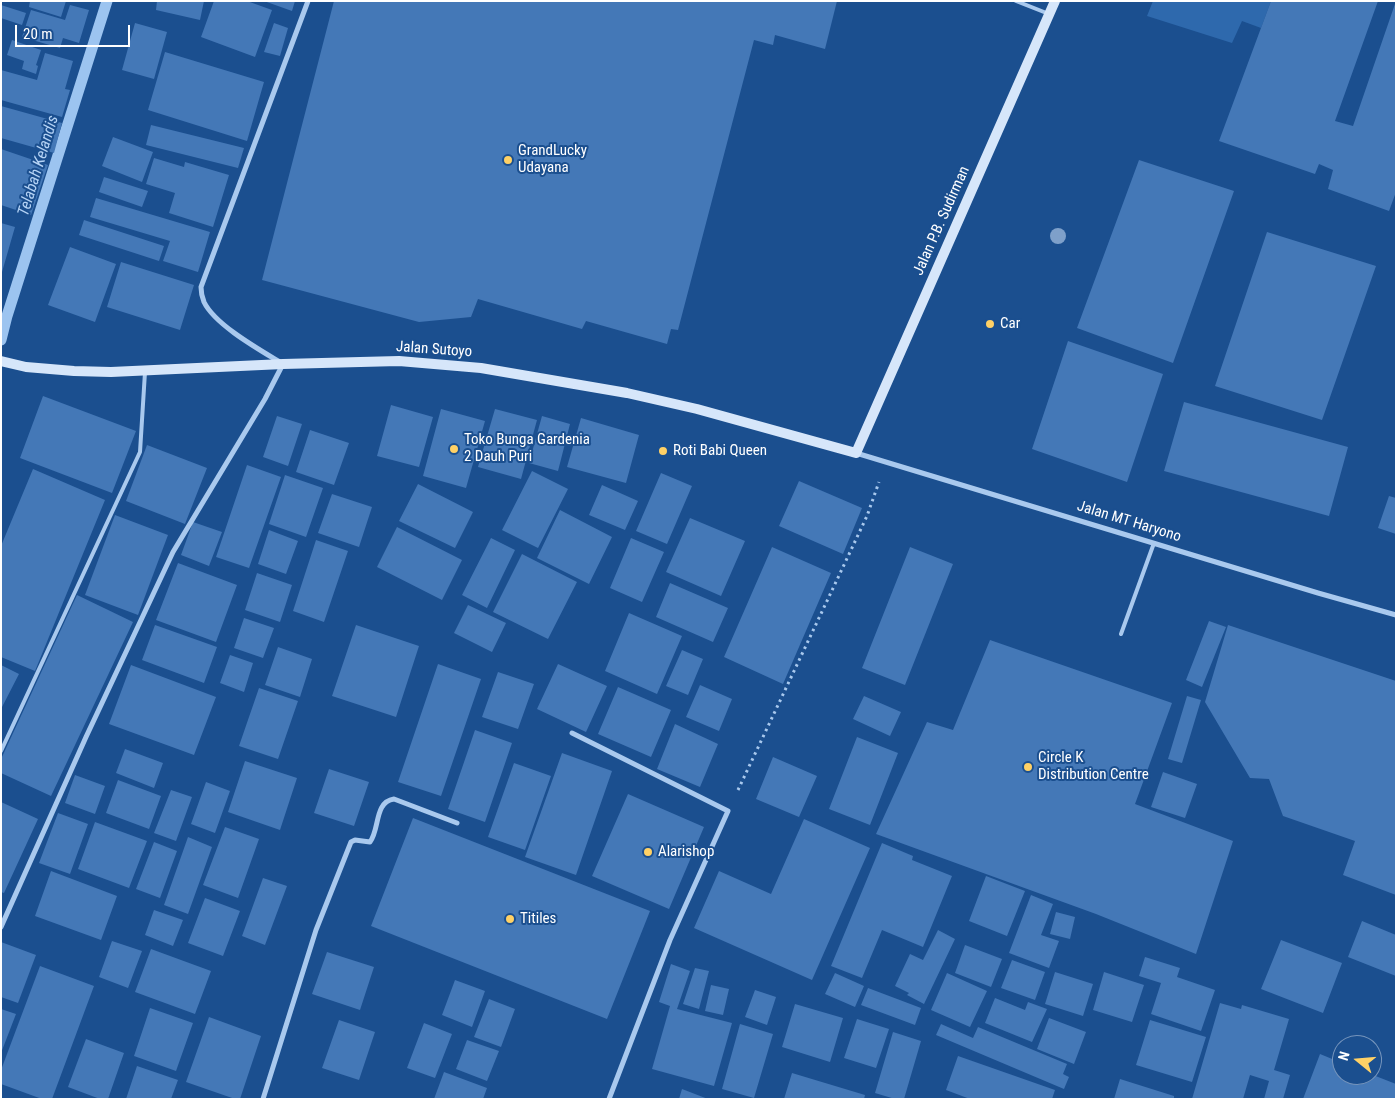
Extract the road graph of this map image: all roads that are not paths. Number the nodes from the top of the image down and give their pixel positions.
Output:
1 (308, 1) edge
2 (1016, 1) edge
3 (1055, 1) edge
4 (1049, 14) junction
5 (1, 360) edge
6 (283, 364) junction
7 (146, 370) junction
8 (856, 453) junction
9 (1154, 543) junction
10 (1396, 615) edge
11 (1121, 634) dead end
12 (572, 733) dead end
13 (1, 751) edge
14 (457, 823) dead end
15 (1, 927) edge
16 (262, 1099) edge
17 (609, 1099) edge

1 - 6 street
2 - 4 lane
3 - 4 main road, Jalan P.B. Sudirman
4 - 8 main road, Jalan P.B. Sudirman
5 - 7 main road, Jalan Sutoyo
6 - 7 main road, Jalan Sutoyo
6 - 8 main road, Jalan Sutoyo
6 - 15 street
7 - 13 lane
8 - 9 street, Jalan MT Haryono
9 - 10 street, Jalan MT Haryono
9 - 11 lane
12 - 17 street
14 - 16 street

